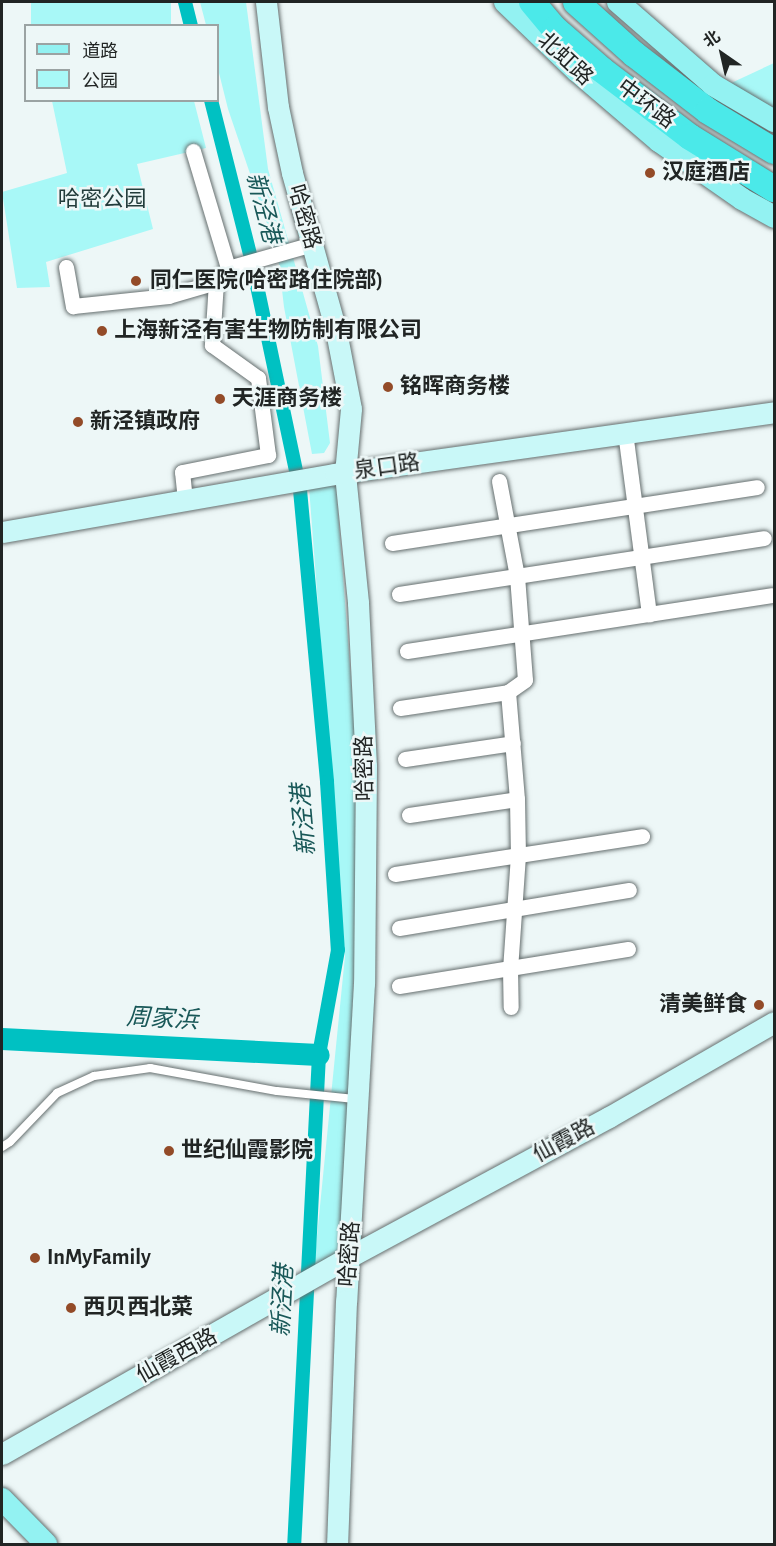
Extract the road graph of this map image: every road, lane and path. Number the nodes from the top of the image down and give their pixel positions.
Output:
1 (266, 2) edge
2 (505, 2) edge
3 (532, 2) edge
4 (618, 2) edge
5 (581, 7) edge
6 (774, 121) edge
7 (193, 151) dead end
8 (774, 151) edge
9 (774, 189) edge
10 (774, 217) edge
11 (312, 244) junction
12 (66, 267) dead end
13 (228, 268) junction
14 (216, 282) junction
15 (774, 412) edge
16 (625, 432) junction
17 (340, 474) junction
18 (499, 481) dead end
19 (757, 487) dead end
20 (185, 500) junction
21 (634, 506) junction
22 (507, 525) junction
23 (2, 532) edge
24 (764, 538) dead end
25 (392, 543) dead end
26 (641, 557) junction
27 (517, 576) junction
28 (399, 594) dead end
29 (772, 595) dead end
30 (649, 614) junction
31 (524, 633) junction
32 (407, 651) dead end
33 (508, 692) junction
34 (400, 708) dead end
35 (513, 743) junction
36 (405, 759) dead end
37 (517, 799) junction
38 (409, 815) dead end
39 (642, 836) dead end
40 (518, 855) junction
41 (395, 874) dead end
42 (629, 890) dead end
43 (514, 909) junction
44 (399, 928) dead end
45 (628, 949) dead end
46 (510, 968) junction
47 (399, 986) dead end
48 (511, 1007) dead end
49 (774, 1022) edge
50 (348, 1098) junction
51 (2, 1147) edge
52 (351, 1256) junction
53 (2, 1454) edge
54 (2, 1499) edge
55 (46, 1545) edge
56 (337, 1545) edge

1 - 11 street, 哈密路
2 - 10 main road, 北虹路
3 - 9 highway, 中环路
4 - 6 main road
5 - 8 highway, 中环路
7 - 13 street
11 - 13 street
11 - 17 street, 哈密路
12 - 14 street
13 - 14 street
14 - 20 street
15 - 16 street, 泉口路
16 - 17 street, 泉口路
16 - 21 street
17 - 20 street, 泉口路
17 - 50 street, 哈密路
18 - 22 street
19 - 21 street
20 - 23 street, 泉口路
21 - 22 street
21 - 26 street
22 - 25 street
22 - 27 street
24 - 26 street
26 - 27 street
26 - 30 street
27 - 28 street
27 - 31 street
29 - 30 street
30 - 31 street
31 - 32 street
31 - 33 street
33 - 34 street
33 - 35 street
35 - 36 street
35 - 37 street
37 - 38 street
37 - 40 street
39 - 40 street
40 - 41 street
40 - 43 street
42 - 43 street
43 - 44 street
43 - 46 street
45 - 46 street
46 - 47 street
46 - 48 street
49 - 52 street, 仙霞路
50 - 51 lane
50 - 52 street, 哈密路
52 - 53 street, 仙霞西路
52 - 56 street, 哈密路
54 - 55 main road

